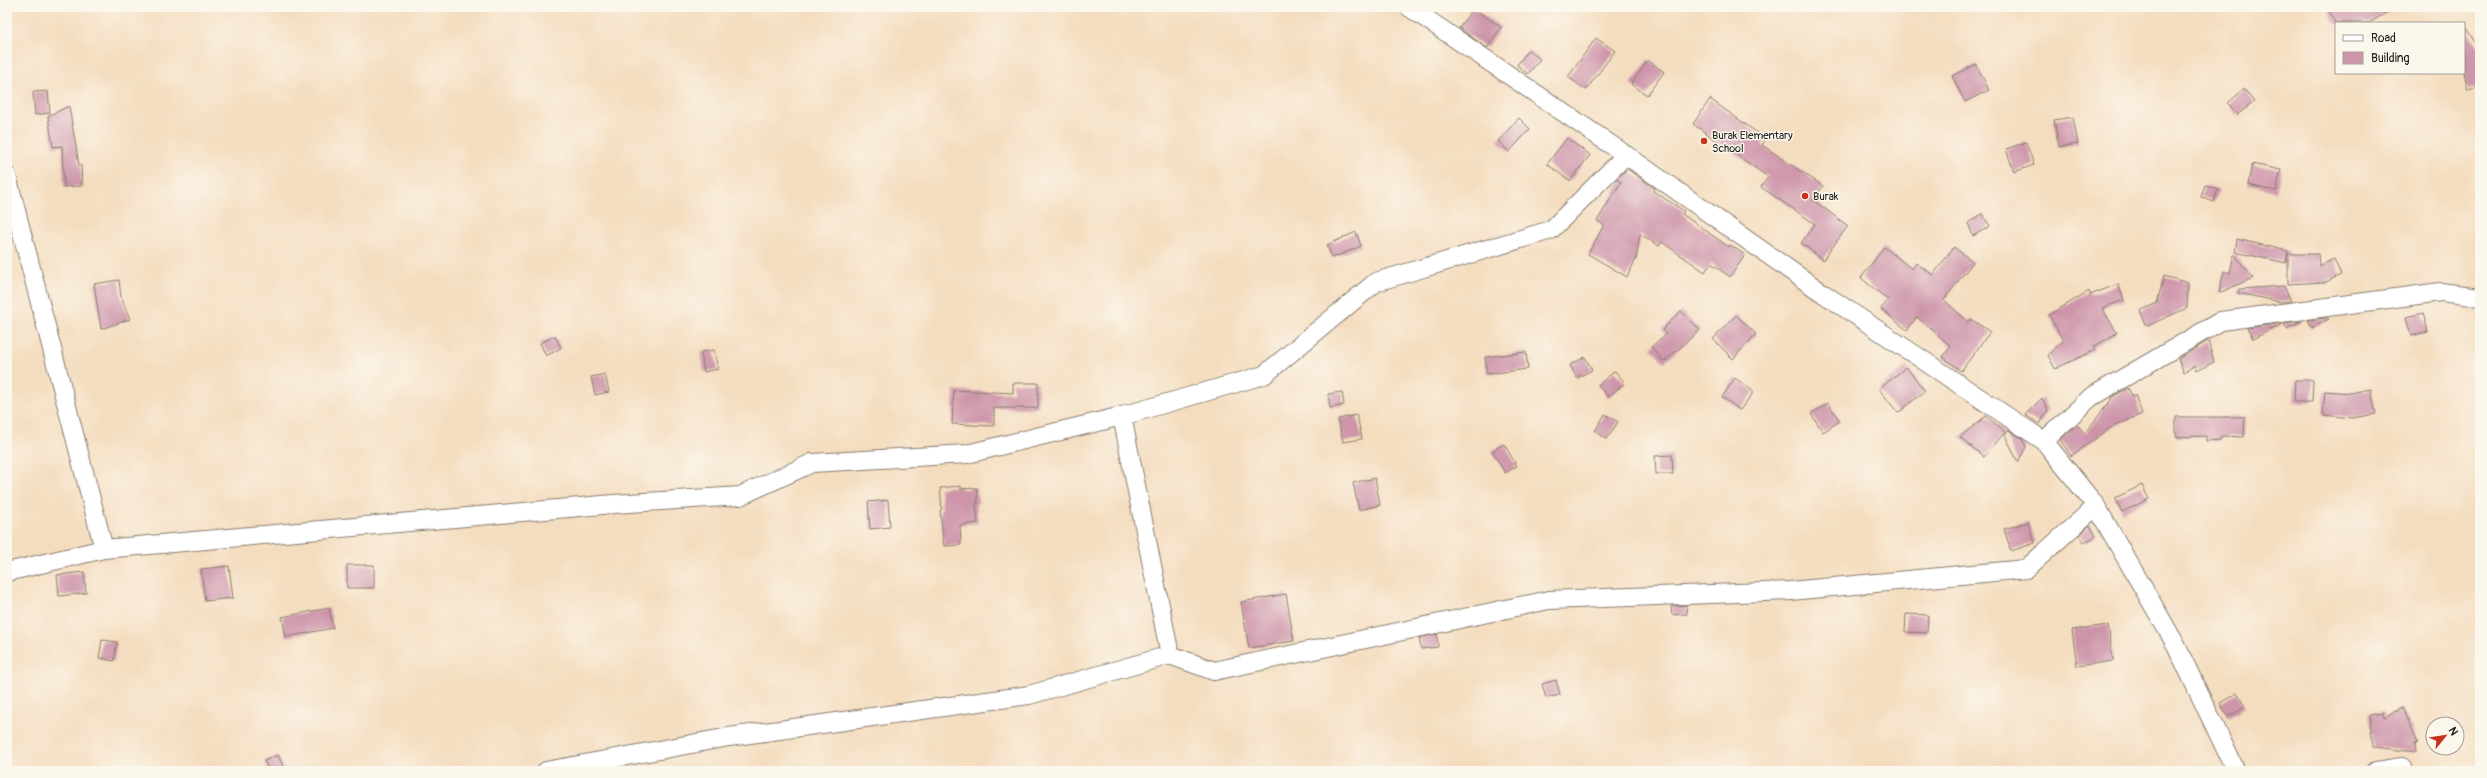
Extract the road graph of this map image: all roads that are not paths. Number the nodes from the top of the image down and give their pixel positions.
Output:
1 (1409, 7) edge
2 (1626, 155) junction
3 (7, 176) edge
4 (2480, 297) edge
5 (1122, 416) junction
6 (2044, 441) junction
7 (2096, 506) junction
8 (104, 549) junction
9 (7, 572) edge
10 (1170, 655) junction
11 (2402, 767) dead end
12 (546, 771) edge
13 (2236, 771) edge
14 (2376, 771) edge

1 - 2 street
2 - 5 street
2 - 6 street
3 - 8 street
4 - 6 street
5 - 8 street
5 - 10 street
6 - 7 street
7 - 10 street
7 - 13 street
8 - 9 street
10 - 12 street
11 - 14 street

